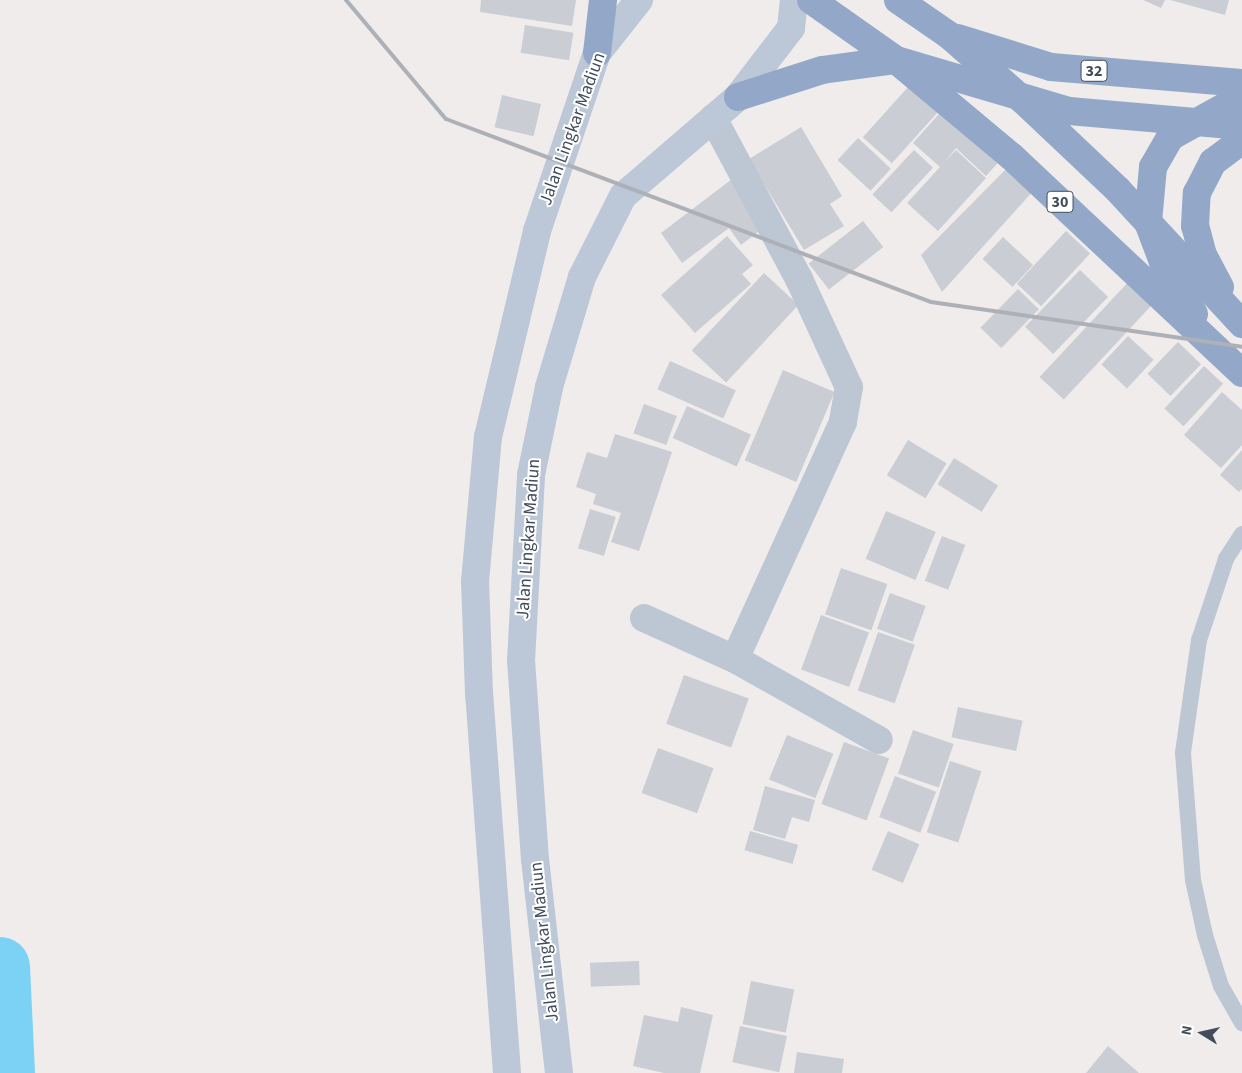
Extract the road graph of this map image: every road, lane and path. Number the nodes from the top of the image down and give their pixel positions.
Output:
1 (603, 0) edge
2 (639, 0) edge
3 (794, 0) edge
4 (812, 0) edge
5 (898, 0) edge
6 (950, 36) junction
7 (597, 53) junction
8 (896, 60) junction
9 (1242, 83) edge
10 (738, 97) junction
11 (1242, 97) edge
12 (1024, 101) junction
13 (713, 118) junction
14 (1189, 124) junction
15 (1242, 126) edge
16 (1242, 140) edge
17 (1148, 222) junction
18 (1240, 322) edge
19 (1219, 351) junction
20 (1242, 373) edge
21 (1242, 534) edge
22 (644, 618) dead end
23 (735, 659) junction
24 (879, 740) dead end
25 (535, 860) junction
26 (492, 868) junction
27 (1242, 1023) edge
28 (507, 1073) edge
29 (559, 1073) edge

1 - 7 highway
2 - 7 main road, Jalan Lingkar Madiun
3 - 10 main road, Jalan Lingkar Madiun
4 - 8 highway
5 - 6 highway, 32
6 - 9 highway, 32
6 - 12 highway, 30
7 - 26 main road, Jalan Lingkar Madiun
8 - 10 highway
8 - 12 highway
8 - 19 highway, 30
10 - 13 main road, Jalan Lingkar Madiun
11 - 14 highway, 30
12 - 14 highway
12 - 17 highway, 30
13 - 23 street
13 - 25 main road, Jalan Lingkar Madiun
14 - 15 highway
14 - 17 highway, 30
16 - 18 highway, 30
17 - 18 highway, 30
17 - 19 highway, 30
19 - 20 highway, 30
21 - 27 lane
22 - 23 street
23 - 24 street
25 - 26 main road
25 - 29 main road, Jalan Lingkar Madiun
26 - 28 main road, Jalan Lingkar Madiun

